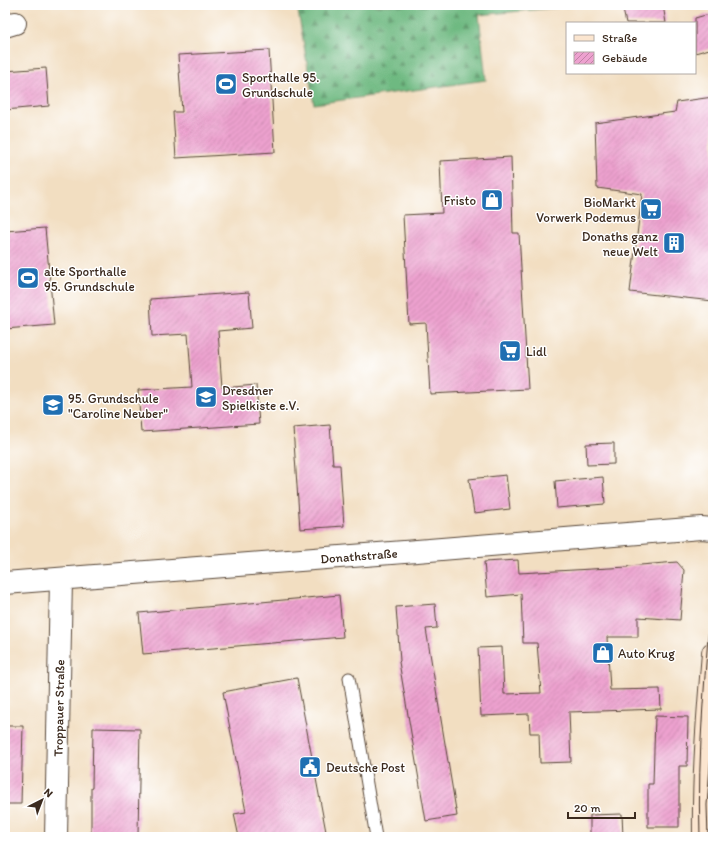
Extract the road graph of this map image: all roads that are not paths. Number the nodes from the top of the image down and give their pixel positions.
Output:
1 (713, 529) edge
2 (61, 579) junction
3 (5, 583) edge
4 (713, 653) edge
5 (349, 678) dead end
6 (711, 706) edge
7 (56, 837) edge
8 (376, 837) edge
9 (704, 837) edge

1 - 2 street, Donathstraße
2 - 3 street, Donathstraße
2 - 7 street, Troppauer Straße
4 - 6 main road
5 - 8 lane
6 - 9 main road

